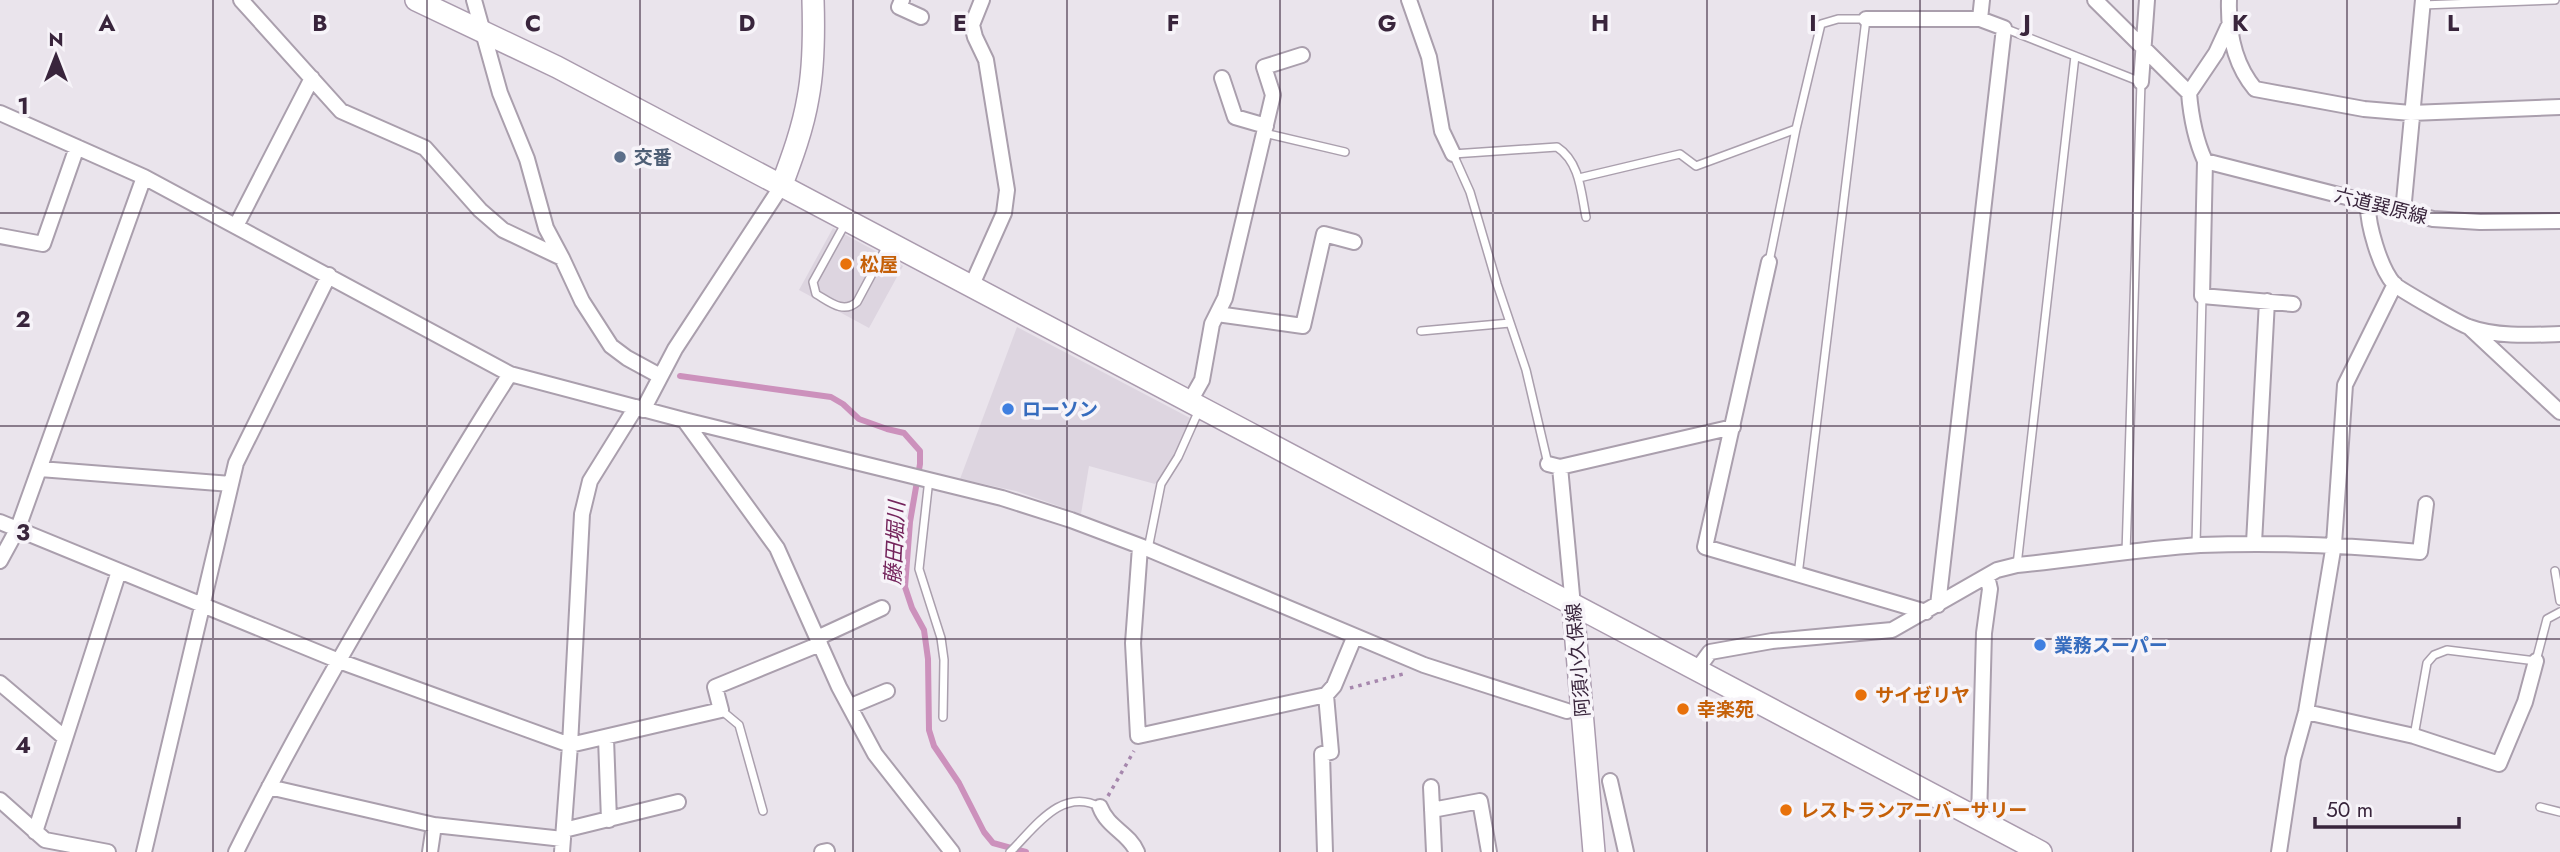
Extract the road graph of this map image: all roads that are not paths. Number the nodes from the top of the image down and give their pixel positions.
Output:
1 (240, 0) edge
2 (416, 0) edge
3 (474, 0) edge
4 (813, 0) edge
5 (902, 0) edge
6 (982, 0) edge
7 (1409, 0) edge
8 (1982, 0) edge
9 (2095, 0) edge
10 (2147, 0) edge
11 (2230, 0) edge
12 (2556, 0) edge
13 (2423, 3) edge
14 (921, 17) dead end
15 (1866, 19) junction
16 (1980, 19) junction
17 (2228, 27) junction
18 (2004, 28) junction
19 (482, 30) junction
20 (2143, 50) junction
21 (1302, 55) dead end
22 (2075, 56) junction
23 (312, 78) junction
24 (1222, 78) dead end
25 (2141, 82) junction
26 (2189, 93) junction
27 (2560, 107) edge
28 (0, 113) edge
29 (2411, 113) junction
30 (1796, 129) junction
31 (1265, 130) junction
32 (76, 147) junction
33 (1345, 152) dead end
34 (1453, 154) junction
35 (2205, 161) junction
36 (144, 177) junction
37 (1578, 178) junction
38 (781, 187) junction
39 (2368, 203) junction
40 (2403, 212) junction
41 (1586, 218) dead end
42 (846, 221) junction
43 (2560, 221) edge
44 (236, 226) junction
45 (0, 236) edge
46 (1354, 242) dead end
47 (889, 244) junction
48 (562, 258) junction
49 (1769, 262) joint
50 (329, 275) junction
51 (2395, 284) junction
52 (971, 287) junction
53 (2202, 296) junction
54 (2267, 302) junction
55 (2294, 304) dead end
56 (1217, 314) junction
57 (1510, 323) junction
58 (2469, 327) junction
59 (1421, 331) dead end
60 (2560, 334) edge
61 (510, 374) junction
62 (660, 376) junction
63 (1194, 406) junction
64 (640, 409) junction
65 (2560, 412) edge
66 (684, 420) junction
67 (1733, 427) junction
68 (1554, 466) junction
69 (40, 469) junction
70 (922, 477) junction
71 (231, 484) junction
72 (2426, 504) dead end
73 (0, 522) edge
74 (18, 528) junction
75 (2254, 543) junction
76 (2334, 544) junction
77 (2196, 546) junction
78 (1144, 548) junction
79 (2126, 553) junction
80 (0, 561) edge
81 (2018, 565) junction
82 (118, 571) junction
83 (2555, 571) dead end
84 (1798, 575) junction
85 (1987, 576) junction
86 (2560, 601) edge
87 (201, 606) junction
88 (1573, 606) junction
89 (883, 608) dead end
90 (1932, 609) junction
91 (2560, 612) edge
92 (1354, 638) junction
93 (819, 641) junction
94 (338, 661) junction
95 (2536, 661) junction
96 (1696, 671) junction
97 (0, 683) edge
98 (887, 691) dead end
99 (1326, 695) junction
100 (851, 706) junction
101 (721, 710) junction
102 (1567, 711) dead end
103 (2306, 712) junction
104 (943, 716) dead end
105 (2414, 736) junction
106 (65, 738) junction
107 (606, 738) junction
108 (570, 745) junction
109 (1610, 781) dead end
110 (269, 787) junction
111 (1431, 787) dead end
112 (0, 800) edge
113 (678, 802) dead end
114 (1100, 807) joint
115 (2540, 807) dead end
116 (1432, 810) junction
117 (763, 811) dead end
118 (2560, 812) edge
119 (1979, 819) junction
120 (609, 820) junction
121 (434, 825) junction
122 (35, 832) junction
123 (563, 841) edge
124 (108, 852) edge
125 (144, 852) edge
126 (236, 852) edge
127 (430, 852) edge
128 (952, 852) edge
129 (1010, 852) edge
130 (1137, 852) edge
131 (1325, 852) edge
132 (1434, 852) edge
133 (1489, 852) edge
134 (1594, 852) edge
135 (1626, 852) edge
136 (2041, 852) edge
137 (2279, 852) edge

1 - 23 street
2 - 19 street
3 - 19 street
4 - 38 street
5 - 14 street
6 - 52 street
7 - 34 street
8 - 16 street
9 - 20 street
10 - 20 street
11 - 17 street
12 - 13 lane
13 - 29 street
15 - 16 street
15 - 30 lane
15 - 84 lane
16 - 18 street
17 - 26 street
17 - 29 street
18 - 22 lane
18 - 90 street
19 - 38 street
19 - 48 street
20 - 25 street
20 - 26 street
21 - 31 street
22 - 25 lane
22 - 81 lane
23 - 44 street
23 - 48 street
24 - 31 street
25 - 79 lane
26 - 35 street
27 - 29 street
28 - 32 street
29 - 40 street
30 - 37 lane
30 - 49 lane
31 - 33 lane
31 - 56 street
32 - 36 street
32 - 45 street
34 - 37 lane
34 - 57 lane
35 - 39 street, 六道巽原線
35 - 53 street
36 - 44 street
36 - 69 street
37 - 41 lane
38 - 42 street
38 - 62 street
39 - 40 street, 六道巽原線
39 - 51 street
40 - 43 street, 六道巽原線
42 - 47 street
42 - 47 lane
44 - 50 street
46 - 56 street
47 - 52 street
48 - 62 street
49 - 67 street
50 - 61 street
50 - 71 street
51 - 58 street
51 - 76 street
52 - 63 street
53 - 54 street
53 - 77 lane
54 - 55 street
54 - 75 street
56 - 63 street
57 - 59 lane
57 - 68 lane
58 - 60 street
58 - 65 street
61 - 64 street
61 - 94 street
62 - 64 street
63 - 78 lane
63 - 88 street
64 - 66 street
64 - 108 street
66 - 70 street
66 - 93 street
67 - 68 street
67 - 84 street
68 - 88 street, 阿須小久保線
69 - 71 street
69 - 74 street
70 - 78 street
70 - 104 lane
71 - 87 street
72 - 76 street
73 - 74 street
74 - 80 street
74 - 82 street
75 - 76 street
75 - 77 street
76 - 103 street
77 - 79 street
78 - 92 street
78 - 99 street
79 - 81 street
81 - 85 street
82 - 87 street
82 - 106 street
83 - 86 lane
84 - 90 street
85 - 90 street
85 - 119 street
87 - 94 street
87 - 125 street
88 - 96 street
88 - 134 street, 阿須小久保線
89 - 93 street
90 - 96 street
91 - 95 lane
92 - 99 street
92 - 102 street
93 - 100 street
93 - 101 street
94 - 108 street
94 - 110 street
95 - 105 lane
95 - 105 street
96 - 119 street
97 - 106 street
98 - 100 street
99 - 131 street
100 - 128 street
101 - 107 street
101 - 117 lane
103 - 105 street
103 - 137 street
106 - 122 street
107 - 108 street
107 - 120 street
108 - 123 street
109 - 135 street
110 - 121 street
110 - 126 street
111 - 116 street
112 - 122 street
113 - 120 street
114 - 129 lane
114 - 130 street
115 - 118 lane
116 - 132 street
116 - 133 street
119 - 136 street
120 - 123 street
121 - 123 street
121 - 127 street
122 - 124 street

